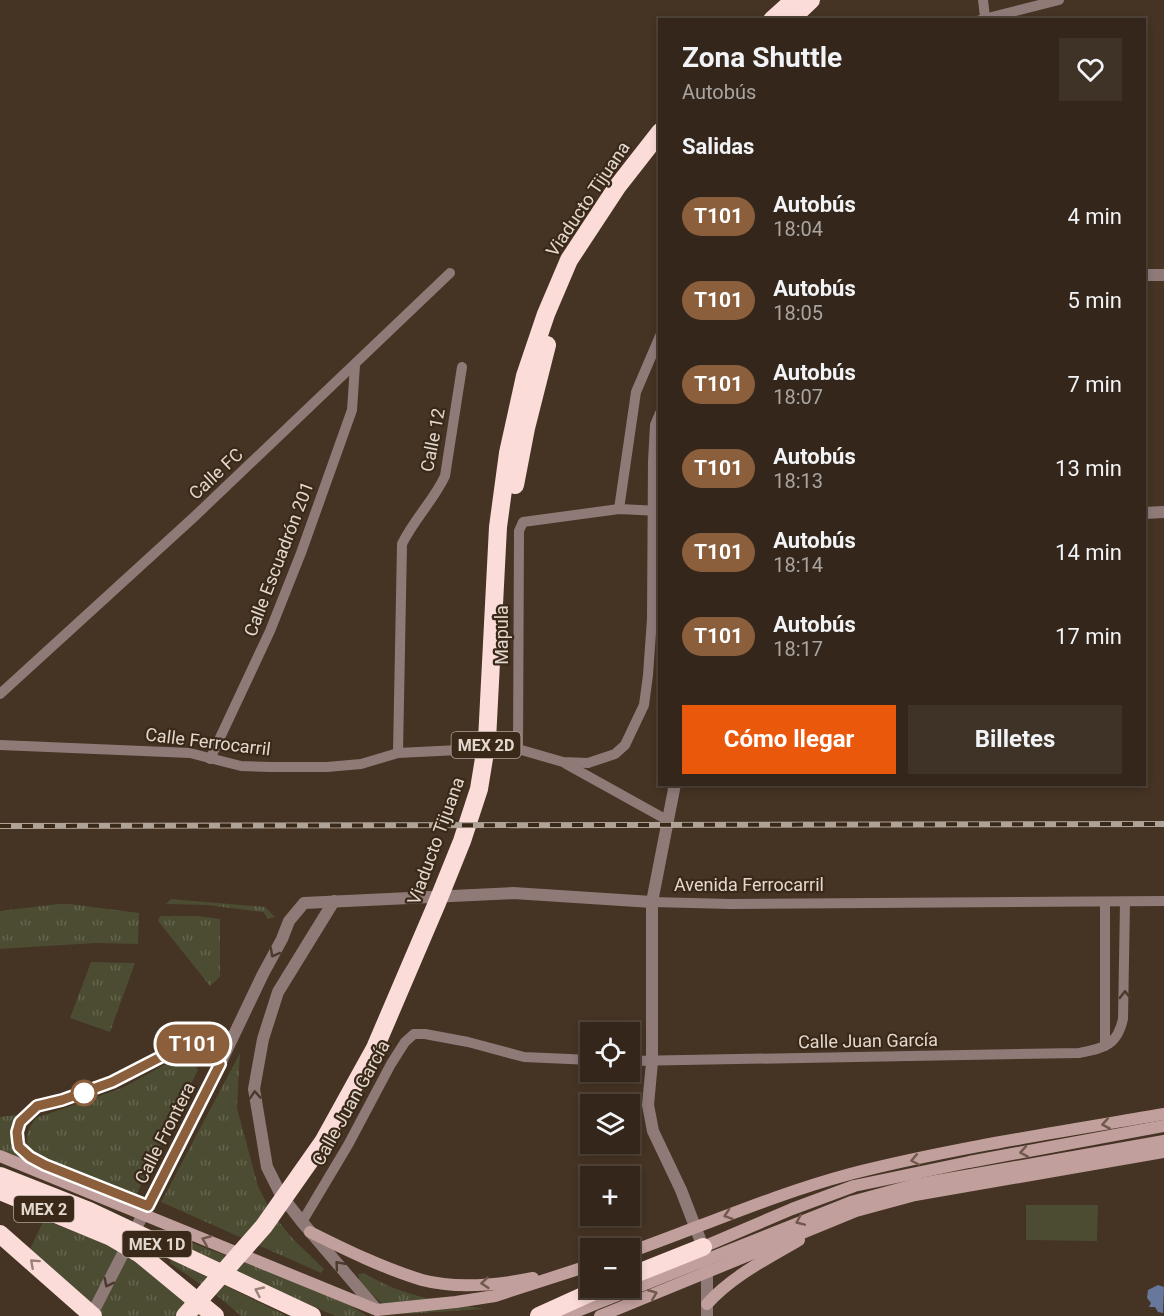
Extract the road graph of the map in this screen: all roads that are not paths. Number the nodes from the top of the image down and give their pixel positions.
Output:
1 (794, 0) edge
2 (812, 0) edge
3 (983, 0) edge
4 (1059, 0) edge
5 (774, 18) edge
6 (792, 18) edge
7 (982, 18) edge
8 (658, 135) edge
9 (658, 150) edge
10 (450, 273) dead end
11 (1146, 275) edge
12 (1164, 275) edge
13 (658, 341) edge
14 (356, 365) junction
15 (462, 367) dead end
16 (658, 418) edge
17 (619, 510) junction
18 (656, 511) edge
19 (1164, 512) edge
20 (1146, 513) edge
21 (0, 694) edge
22 (0, 745) edge
23 (518, 749) junction
24 (398, 753) junction
25 (210, 759) junction
26 (563, 762) junction
27 (675, 786) edge
28 (667, 820) junction
29 (334, 901) junction
30 (652, 902) junction
31 (1105, 902) junction
32 (1125, 902) junction
33 (1164, 902) edge
34 (304, 903) joint
35 (1105, 1046) junction
36 (580, 1060) edge
37 (640, 1061) edge
38 (652, 1062) junction
39 (1164, 1114) edge
40 (1164, 1126) edge
41 (1164, 1141) edge
42 (1164, 1152) edge
43 (0, 1156) edge
44 (0, 1176) edge
45 (0, 1191) edge
46 (836, 1218) junction
47 (696, 1226) junction
48 (306, 1227) junction
49 (0, 1234) edge
50 (640, 1248) edge
51 (705, 1260) junction
52 (580, 1268) edge
53 (580, 1268) edge
54 (640, 1274) edge
55 (580, 1297) edge
56 (707, 1310) edge
57 (380, 1313) edge
58 (92, 1316) edge
59 (187, 1316) edge
60 (215, 1316) edge
61 (312, 1316) edge
62 (538, 1316) edge
63 (565, 1316) edge
64 (600, 1316) edge

1 - 5 highway
2 - 6 highway
3 - 7 street
4 - 7 street
8 - 59 highway, Viaducto Tijuana / MEX 2D
9 - 59 highway, Viaducto Tijuana / MEX 2D
10 - 14 street, Calle FC
11 - 12 street
13 - 17 street
14 - 21 street, Calle FC
14 - 25 street, Calle Escuadrón 201
15 - 24 street, Calle 12
16 - 18 street
17 - 18 street
17 - 23 street, Mapula
18 - 26 street
19 - 20 street
22 - 25 street, Calle Ferrocarril
23 - 24 street, Calle Ferrocarril
23 - 26 street, Calle Ferrocarril
24 - 25 street, Calle Ferrocarril
26 - 28 street
27 - 28 street
28 - 30 street
29 - 30 street, Avenida Ferrocarril
29 - 34 street, Avenida Ferrocarril
48 -> 29 street
30 - 31 street, Avenida Ferrocarril
30 - 38 street
31 - 32 street, Avenida Ferrocarril
31 - 35 street
32 - 33 street, Avenida Ferrocarril
35 -> 32 street
34 -> 58 street, Calle Frontera
35 - 38 street, Calle Juan García
36 - 48 street, Calle Juan García
37 - 38 street, Calle Juan García
38 - 47 street
39 -> 47 main road
40 -> 51 main road
41 -> 51 main road
42 - 46 main road
57 -> 43 main road
61 -> 44 highway, MEX 1D
45 - 60 highway, MEX 2
46 - 51 main road
46 - 56 main road
47 - 50 main road
47 - 51 street
52 -> 48 main road
57 -> 48 street
58 -> 49 highway
51 - 54 highway
51 - 56 street
51 - 63 main road
64 -> 51 main road
53 - 57 main road
55 - 62 highway

